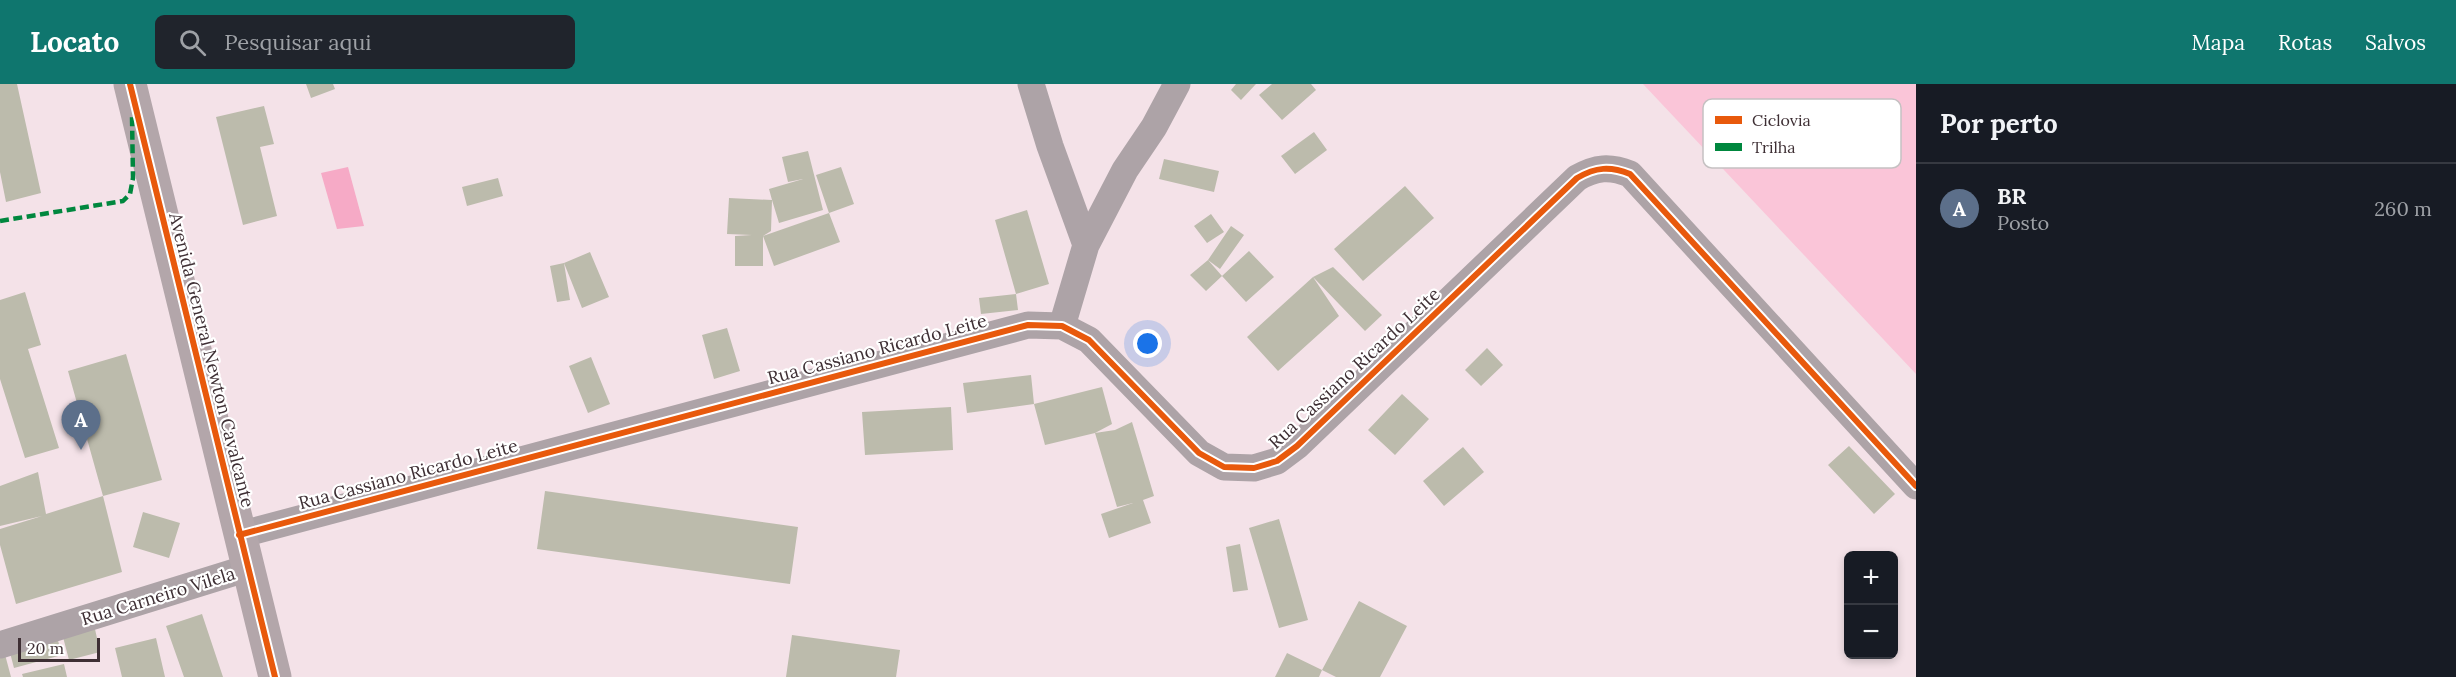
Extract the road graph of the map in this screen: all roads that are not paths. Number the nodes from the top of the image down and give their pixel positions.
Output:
1 (130, 84) edge
2 (1031, 84) edge
3 (1177, 84) edge
4 (1086, 245) junction
5 (1062, 326) junction
6 (1916, 486) edge
7 (239, 535) junction
8 (248, 568) junction
9 (0, 645) edge
10 (275, 677) edge

1 - 7 main road, Avenida General Newton Cavalcante
2 - 4 street
3 - 4 street
4 - 5 street
5 - 6 street, Rua Cassiano Ricardo Leite
5 - 7 street, Rua Cassiano Ricardo Leite
7 - 8 main road, Avenida General Newton Cavalcante
8 - 9 street, Rua Carneiro Vilela
8 - 10 main road, Avenida General Newton Cavalcante

